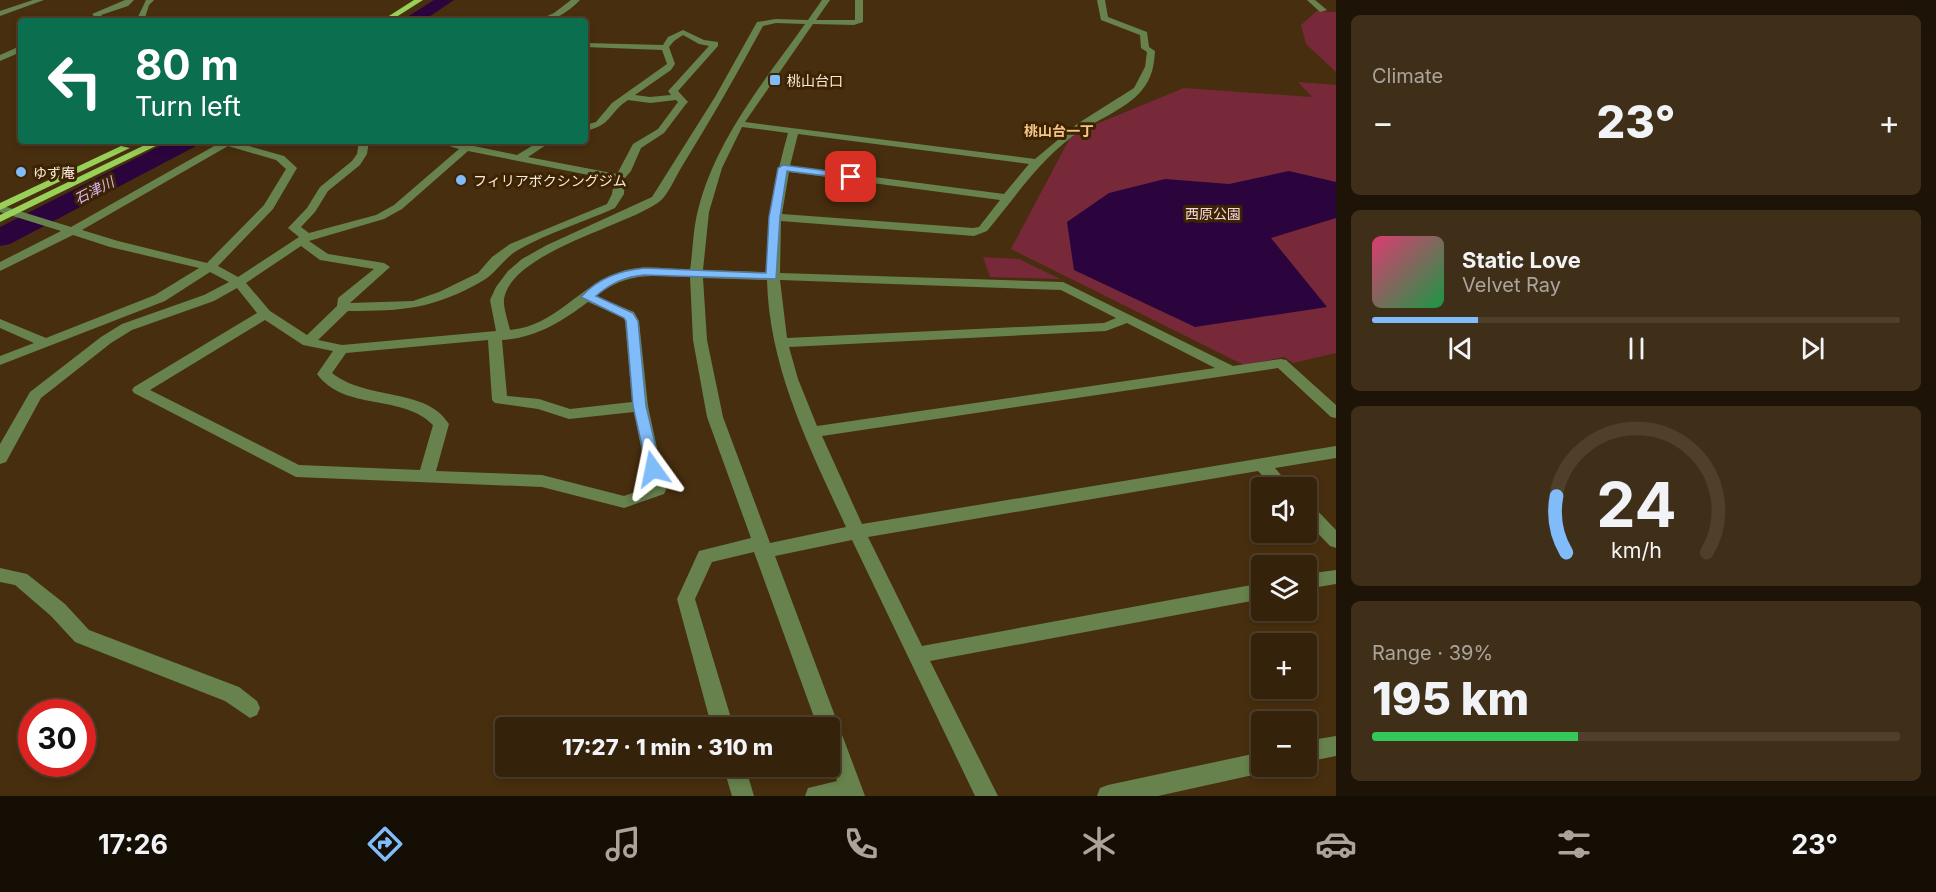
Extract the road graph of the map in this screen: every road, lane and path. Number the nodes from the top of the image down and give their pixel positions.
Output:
1 (40, 0) edge
2 (130, 0) edge
3 (150, 0) edge
4 (404, 0) edge
5 (419, 0) edge
6 (576, 0) edge
7 (826, 0) edge
8 (859, 0) edge
9 (1101, 0) edge
10 (1311, 0) edge
11 (1323, 10) dead end
12 (0, 14) edge
13 (99, 18) edge
14 (141, 18) edge
15 (375, 18) dead end
16 (390, 18) edge
17 (548, 18) edge
18 (812, 22) junction
19 (588, 45) edge
20 (665, 47) junction
21 (18, 50) edge
22 (0, 58) edge
23 (629, 97) junction
24 (676, 97) junction
25 (739, 124) junction
26 (588, 127) edge
27 (794, 132) junction
28 (132, 144) edge
29 (155, 144) edge
30 (225, 144) edge
31 (231, 144) edge
32 (364, 144) edge
33 (450, 144) edge
34 (542, 144) edge
35 (466, 148) junction
36 (521, 157) junction
37 (1037, 162) junction
38 (783, 168) junction
39 (620, 178) junction
40 (1009, 198) junction
41 (0, 207) edge
42 (16, 212) junction
43 (774, 217) junction
44 (0, 219) edge
45 (74, 230) junction
46 (304, 239) junction
47 (0, 267) edge
48 (210, 267) junction
49 (696, 273) junction
50 (772, 276) junction
51 (239, 282) junction
52 (587, 297) junction
53 (344, 307) junction
54 (265, 314) junction
55 (1128, 318) junction
56 (0, 323) edge
57 (499, 337) junction
58 (44, 342) junction
59 (308, 342) junction
60 (781, 343) junction
61 (342, 349) junction
62 (0, 361) edge
63 (1232, 371) junction
64 (639, 406) junction
65 (1336, 413) edge
66 (813, 432) junction
67 (1336, 452) edge
68 (0, 458) edge
69 (1262, 465) junction
70 (1273, 477) edge
71 (426, 478) junction
72 (1317, 521) edge
73 (857, 532) junction
74 (1336, 541) edge
75 (762, 547) junction
76 (0, 575) edge
77 (1336, 577) edge
78 (1317, 580) edge
79 (1251, 593) edge
80 (918, 655) junction
81 (250, 708) dead end
82 (720, 717) edge
83 (825, 717) edge
84 (1336, 746) edge
85 (1317, 750) edge
86 (840, 757) edge
87 (1251, 764) edge
88 (737, 777) edge
89 (853, 792) edge
90 (743, 796) edge
91 (816, 796) edge
92 (987, 796) edge
93 (1108, 796) edge

1 - 12 street
2 - 13 street
3 - 14 street
4 - 15 main road
5 - 16 main road
6 - 17 street
7 - 18 street
8 - 18 street
9 - 37 street
10 - 11 street
18 - 25 street
18 - 57 street
19 - 20 street
20 - 23 street
20 - 24 street
21 - 22 street
23 - 24 street
23 - 26 street
24 - 39 street
25 - 27 street
25 - 49 street
27 - 37 street
27 - 38 street
28 - 41 main road
29 - 42 main road
30 - 45 street
31 - 48 street
32 - 46 street
33 - 35 street
34 - 36 street
35 - 36 street
35 - 46 street
36 - 39 street
37 - 40 street
38 - 40 street
38 - 43 street
39 - 53 street
40 - 43 street
41 - 42 street
42 - 44 main road
42 - 45 street
43 - 50 street
45 - 47 street
45 - 48 street
46 - 51 street
46 - 53 street
48 - 51 street
48 - 58 street
49 - 50 street
49 - 52 street
49 - 75 street
50 - 55 street
50 - 60 street
51 - 54 street
51 - 68 street
52 - 57 street
52 - 64 street
53 - 59 street
54 - 59 street
54 - 71 street
55 - 60 street
55 - 63 street
56 - 58 street
57 - 61 street
57 - 64 street
58 - 62 street
59 - 61 street
60 - 66 street
61 - 71 street
63 - 65 street
63 - 66 street
64 - 71 street
66 - 73 street
67 - 69 street
69 - 70 street
69 - 73 street
72 - 74 street
73 - 75 street
73 - 80 street
75 - 82 street
75 - 83 street
76 - 81 street
77 - 78 street
79 - 80 street
80 - 92 street
84 - 85 street
86 - 89 street
87 - 93 street
88 - 90 street
89 - 91 street

